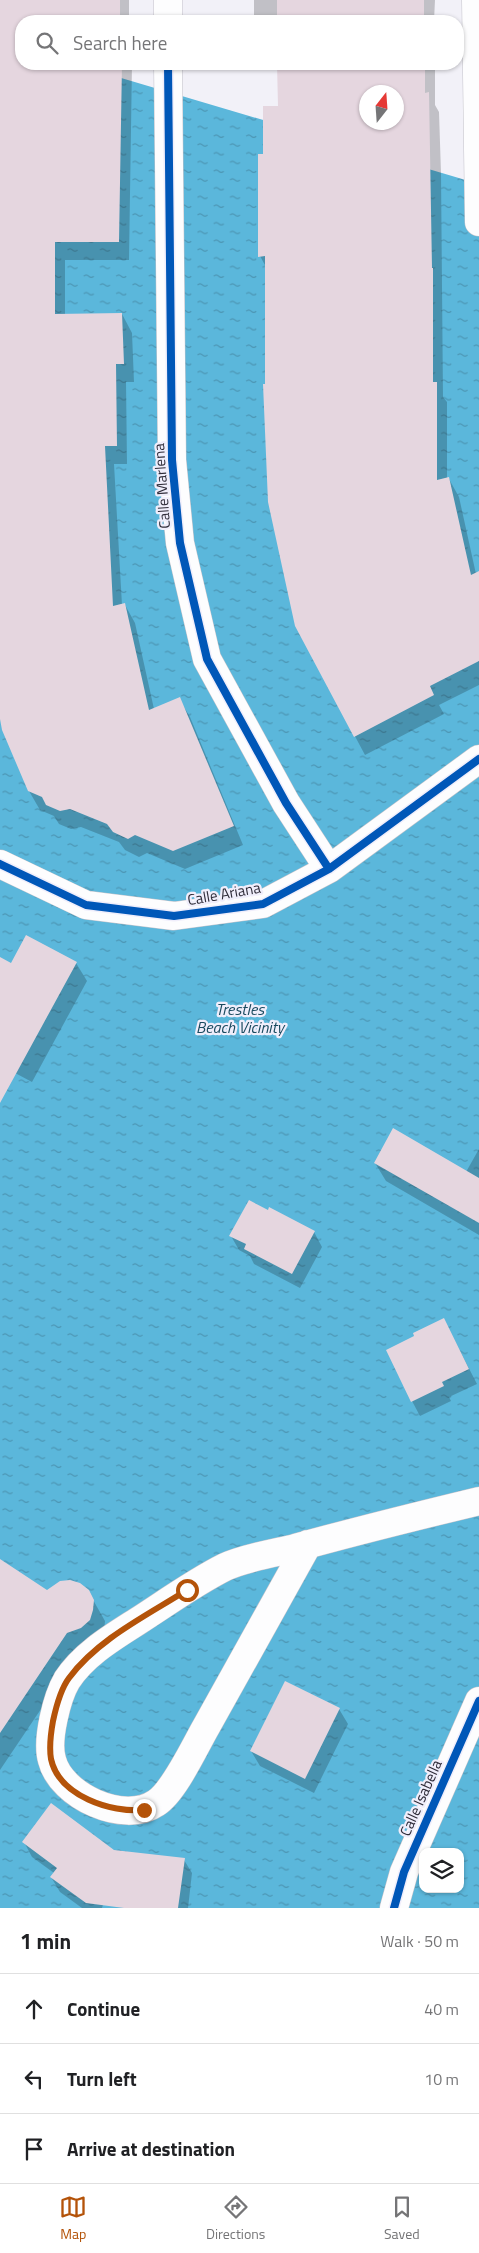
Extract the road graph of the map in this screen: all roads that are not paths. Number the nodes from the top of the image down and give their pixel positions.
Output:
1 (168, 0) edge
2 (476, 0) edge
3 (168, 15) edge
4 (168, 70) edge
5 (479, 222) edge
6 (479, 759) edge
7 (0, 864) edge
8 (329, 869) junction
9 (479, 1501) edge
10 (308, 1544) junction
11 (479, 1701) edge
12 (394, 1908) edge

1 - 3 street
2 - 5 street
4 - 8 street, Calle Marlena
6 - 8 street, Calle Ariana
7 - 8 street, Calle Ariana
9 - 10 street
10 - 10 street
11 - 12 street, Calle Isabella

